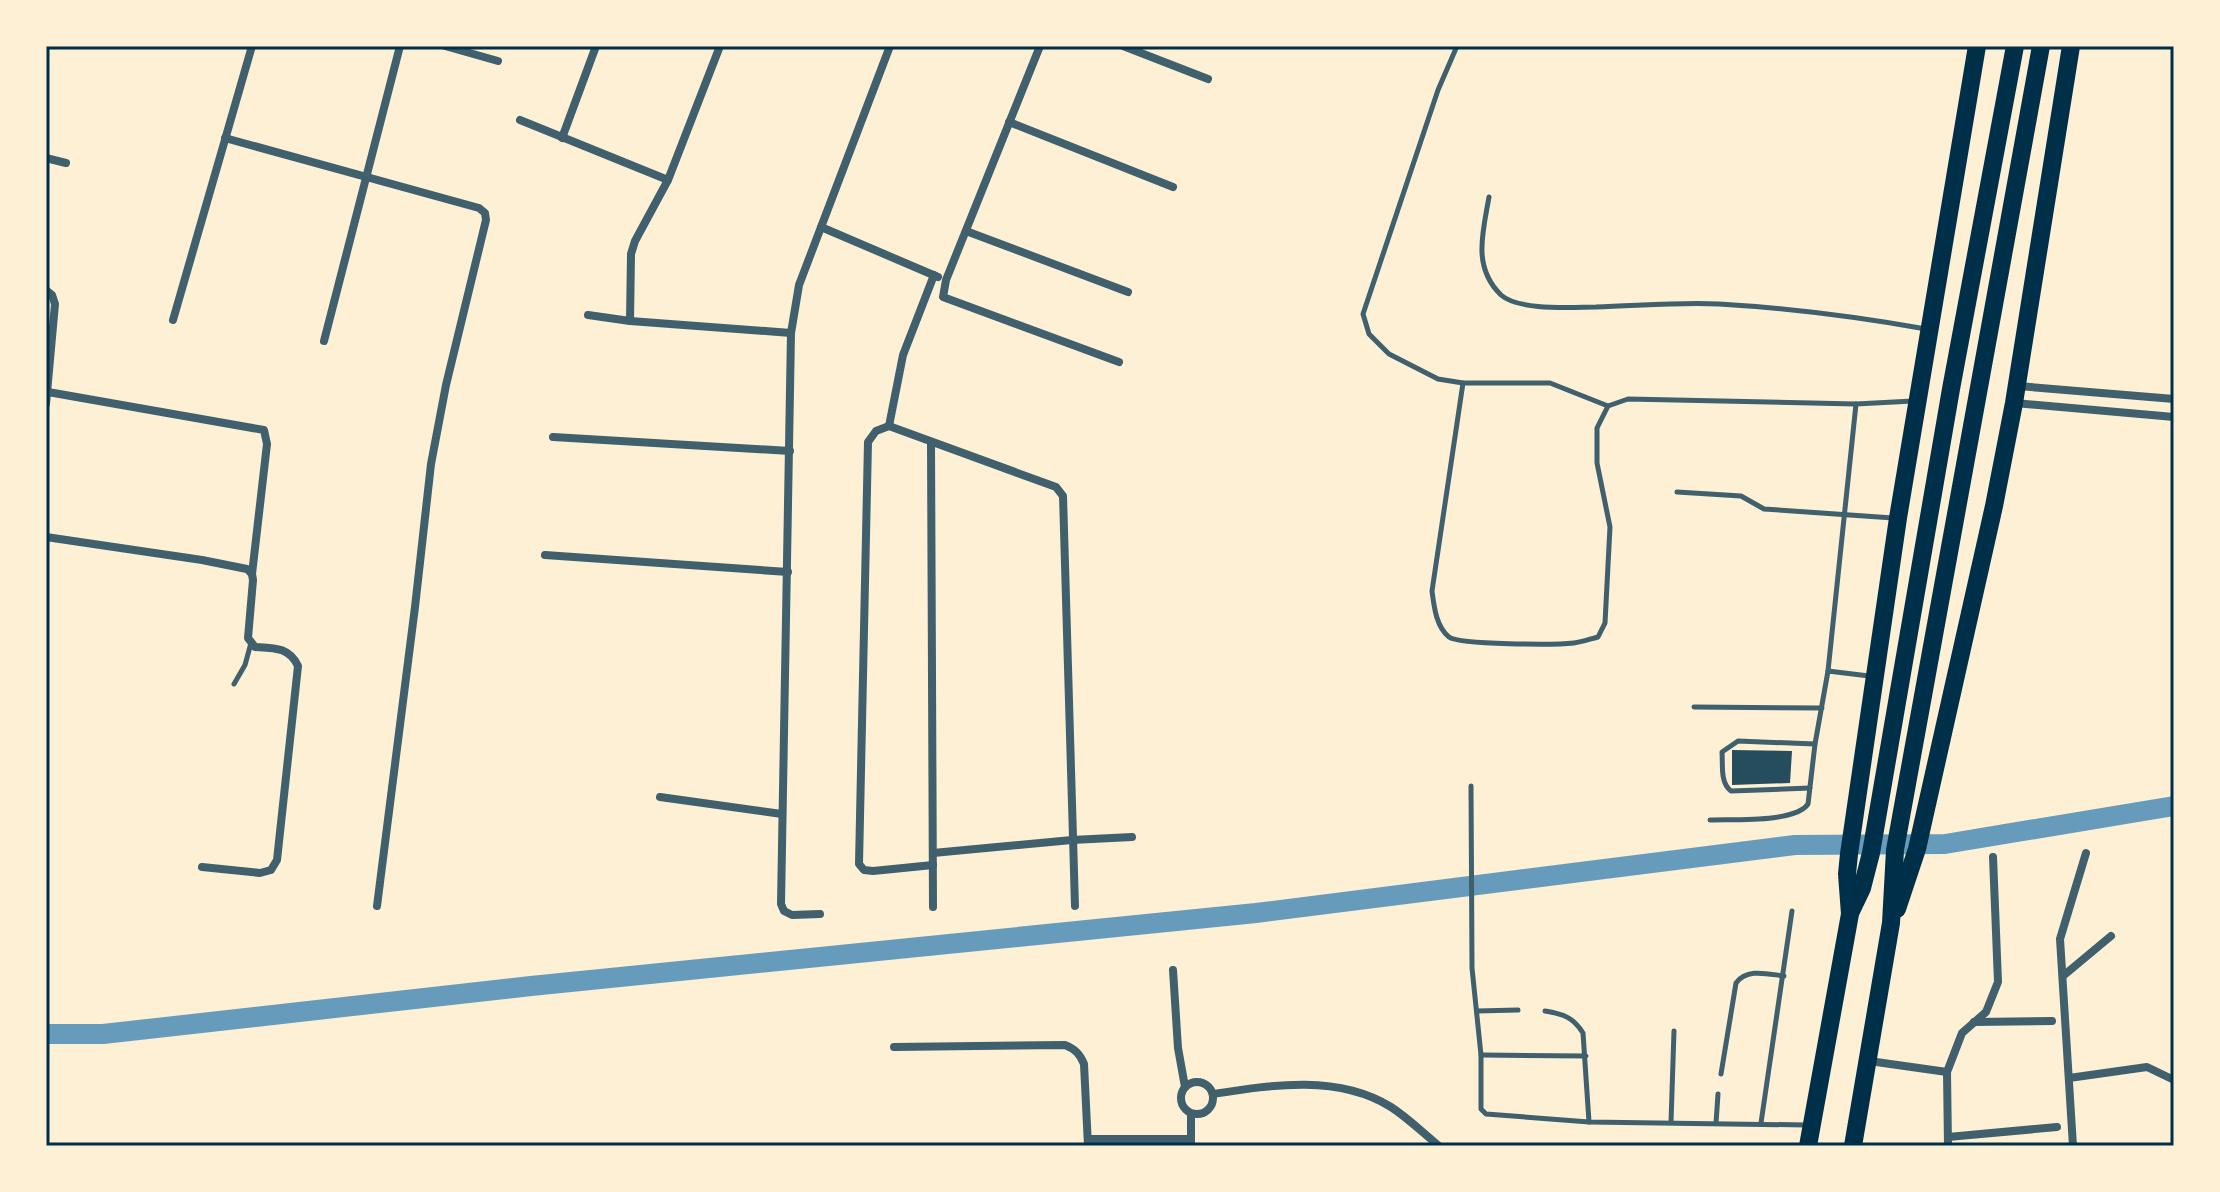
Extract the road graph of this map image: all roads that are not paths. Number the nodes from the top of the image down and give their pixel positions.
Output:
1 (252, 46) edge
2 (400, 46) edge
3 (445, 46) edge
4 (596, 46) edge
5 (720, 46) edge
6 (890, 46) edge
7 (1040, 46) edge
8 (1123, 46) edge
9 (1457, 46) edge
10 (1977, 46) edge
11 (1988, 46) edge
12 (2015, 46) edge
13 (2034, 46) edge
14 (2041, 46) edge
15 (2071, 46) edge
16 (498, 61) dead end
17 (1208, 79) dead end
18 (1971, 79) junction
19 (2062, 100) junction
20 (520, 120) dead end
21 (1009, 122) junction
22 (225, 138) junction
23 (562, 138) junction
24 (46, 158) edge
25 (66, 163) dead end
26 (364, 178) junction
27 (668, 180) junction
28 (1173, 187) dead end
29 (1489, 197) dead end
30 (821, 227) junction
31 (966, 231) junction
32 (934, 275) junction
33 (946, 280) junction
34 (46, 290) edge
35 (1128, 292) dead end
36 (588, 315) dead end
37 (173, 320) dead end
38 (630, 321) junction
39 (1931, 329) junction
40 (791, 333) junction
41 (324, 341) dead end
42 (1119, 362) dead end
43 (1463, 383) junction
44 (48, 392) junction
45 (2016, 395) junction
46 (2174, 399) edge
47 (1918, 400) junction
48 (46, 404) edge
49 (1856, 404) junction
50 (1608, 406) junction
51 (2174, 417) edge
52 (889, 426) junction
53 (553, 437) dead end
54 (931, 443) junction
55 (790, 451) junction
56 (1677, 492) dead end
57 (1844, 515) junction
58 (1898, 518) junction
59 (46, 537) edge
60 (545, 555) dead end
61 (788, 572) junction
62 (252, 574) junction
63 (251, 643) junction
64 (1828, 671) junction
65 (1874, 677) junction
66 (234, 684) dead end
67 (1694, 707) dead end
68 (1822, 708) junction
69 (1815, 744) junction
70 (1471, 786) dead end
71 (1810, 788) junction
72 (660, 797) dead end
73 (782, 814) junction
74 (1710, 820) dead end
75 (1132, 837) dead end
76 (1072, 840) junction
77 (933, 853) junction
78 (2086, 853) dead end
79 (1993, 857) dead end
80 (933, 865) junction
81 (202, 867) dead end
82 (377, 906) dead end
83 (1075, 906) dead end
84 (933, 907) dead end
85 (1792, 911) dead end
86 (820, 914) dead end
87 (1850, 914) junction
88 (1891, 923) junction
89 (2111, 936) dead end
90 (1173, 970) dead end
91 (1784, 976) junction
92 (2063, 976) junction
93 (1518, 1010) dead end
94 (1477, 1011) junction
95 (1545, 1011) dead end
96 (2052, 1021) dead end
97 (1974, 1022) junction
98 (1674, 1031) dead end
99 (894, 1047) dead end
100 (1481, 1055) junction
101 (1586, 1056) junction
102 (1868, 1061) junction
103 (1947, 1072) junction
104 (1721, 1074) dead end
105 (2069, 1078) junction
106 (2174, 1080) edge
107 (1185, 1087) junction
108 (1213, 1094) junction
109 (1718, 1094) dead end
110 (1191, 1114) junction
111 (1589, 1122) junction
112 (1671, 1122) junction
113 (1716, 1123) junction
114 (1761, 1123) junction
115 (1812, 1125) junction
116 (2057, 1127) dead end
117 (1088, 1142) edge
118 (1191, 1142) edge
119 (1948, 1142) edge
120 (1439, 1146) edge
121 (1808, 1146) edge
122 (1853, 1146) edge
123 (2073, 1146) edge

1 - 22 street
2 - 26 street
3 - 16 street
4 - 23 street
5 - 27 street
6 - 30 street
7 - 21 street
8 - 17 street
9 - 43 lane
10 - 18 main road
11 - 18 main road
12 - 87 main road
13 - 19 main road
14 - 88 main road
15 - 19 main road
18 - 39 main road
19 - 45 main road
20 - 23 street
21 - 28 street
21 - 31 street
22 - 26 street
22 - 37 street
23 - 27 street
24 - 25 street
26 - 41 street
26 - 82 street
27 - 38 street
29 - 39 lane
30 - 32 street
30 - 40 street
31 - 33 street
31 - 35 street
32 - 33 street
32 - 52 street
33 - 42 street
34 - 44 street
36 - 38 street
38 - 40 street
39 - 47 main road
40 - 55 street
43 - 50 lane
43 - 50 lane
44 - 48 street
44 - 62 street
45 - 46 street
45 - 51 street
45 - 88 main road
47 - 49 lane
47 - 58 main road
49 - 50 lane
49 - 57 lane
52 - 54 street
52 - 80 street
53 - 55 street
54 - 76 street
54 - 77 street
55 - 61 street
56 - 57 lane
57 - 58 lane
57 - 64 lane
58 - 65 main road
59 - 62 street
60 - 61 street
61 - 73 street
62 - 63 street
63 - 66 lane
63 - 81 street
64 - 65 lane
64 - 68 lane
65 - 87 main road
67 - 68 lane
68 - 69 lane
69 - 71 lane
69 - 71 lane
70 - 94 lane
71 - 74 lane
72 - 73 street
73 - 86 street
75 - 76 street
76 - 77 street
76 - 83 street
77 - 80 street
78 - 92 street
79 - 97 street
80 - 84 street
85 - 91 lane
87 - 115 main road
88 - 102 main road
89 - 92 street
90 - 107 street
91 - 104 lane
91 - 114 lane
92 - 105 street
93 - 94 lane
94 - 100 lane
95 - 101 lane
96 - 97 street
97 - 103 street
98 - 112 lane
99 - 117 street
100 - 101 lane
100 - 111 lane
101 - 111 lane
102 - 103 street
102 - 122 main road
103 - 119 street
105 - 106 street
105 - 123 street
107 - 108 street
107 - 110 street
108 - 110 street
108 - 120 street
109 - 113 lane
110 - 118 street
111 - 112 lane
112 - 113 lane
113 - 114 lane
114 - 115 lane
115 - 121 main road
116 - 119 street
117 - 118 street

